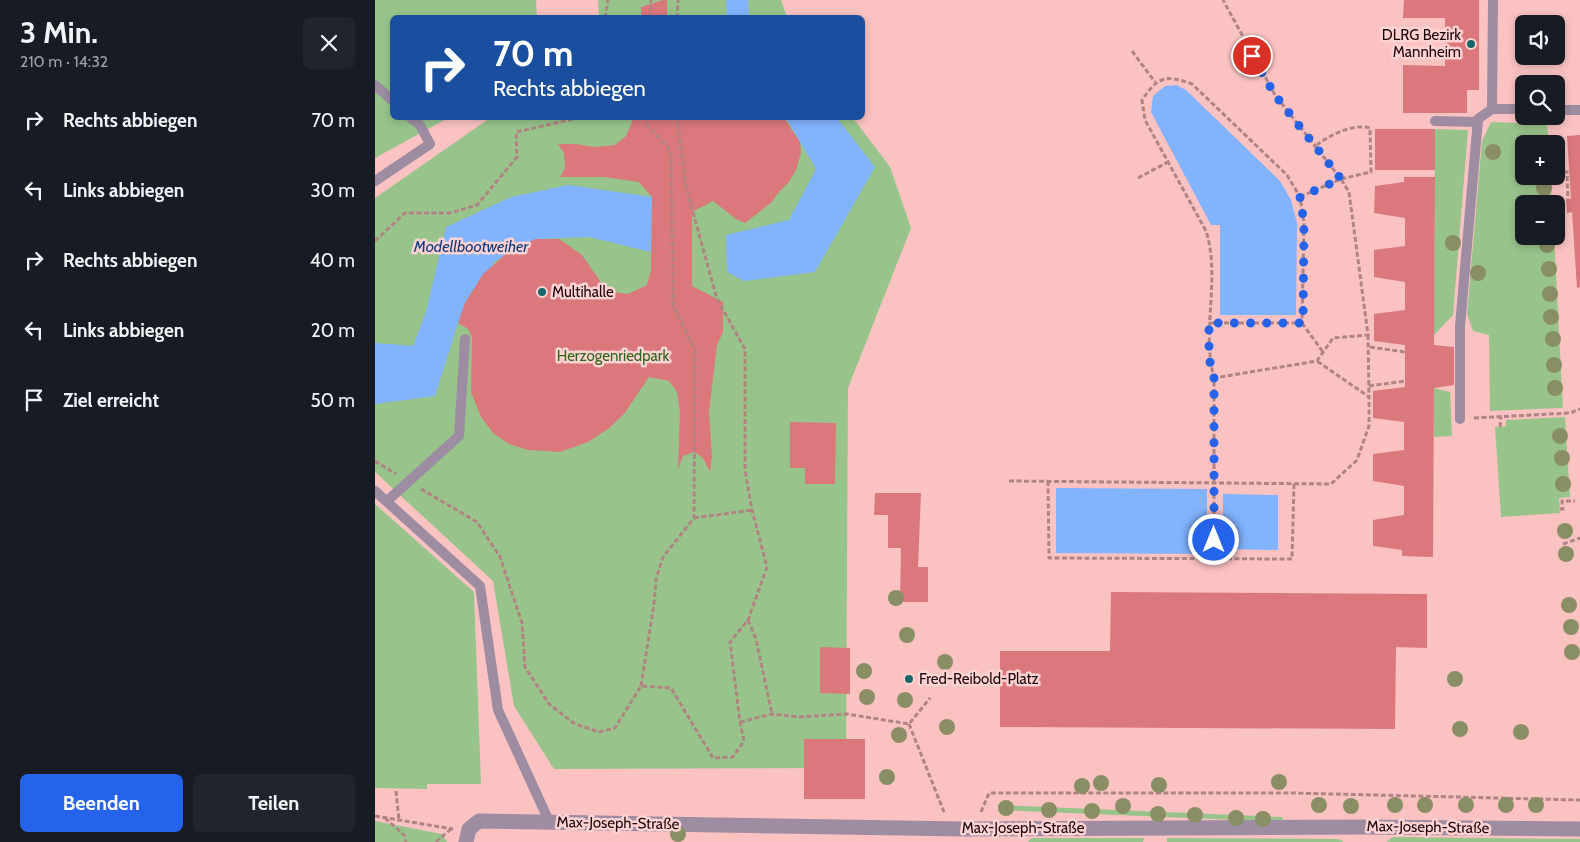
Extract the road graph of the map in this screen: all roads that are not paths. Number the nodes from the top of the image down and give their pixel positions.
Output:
1 (1493, 0) edge
2 (375, 85) edge
3 (390, 98) edge
4 (1492, 109) junction
5 (1515, 109) edge
6 (1565, 110) edge
7 (1580, 110) edge
8 (1449, 117) dead end
9 (413, 120) edge
10 (1478, 122) junction
11 (375, 181) edge
12 (465, 340) dead end
13 (1460, 419) road end
14 (375, 491) edge
15 (387, 502) junction
16 (549, 821) junction
17 (1580, 829) edge
18 (974, 835) edge
19 (468, 836) edge

1 - 4 lane
2 - 3 lane
4 - 5 lane
4 - 10 lane
6 - 7 lane
8 - 10 lane
9 - 11 lane
10 - 13 lane
12 - 15 lane
14 - 15 lane
15 - 16 lane
16 - 18 street, Max-Joseph-Straße
16 - 19 street, Max-Joseph-Straße
17 - 18 street, Max-Joseph-Straße

